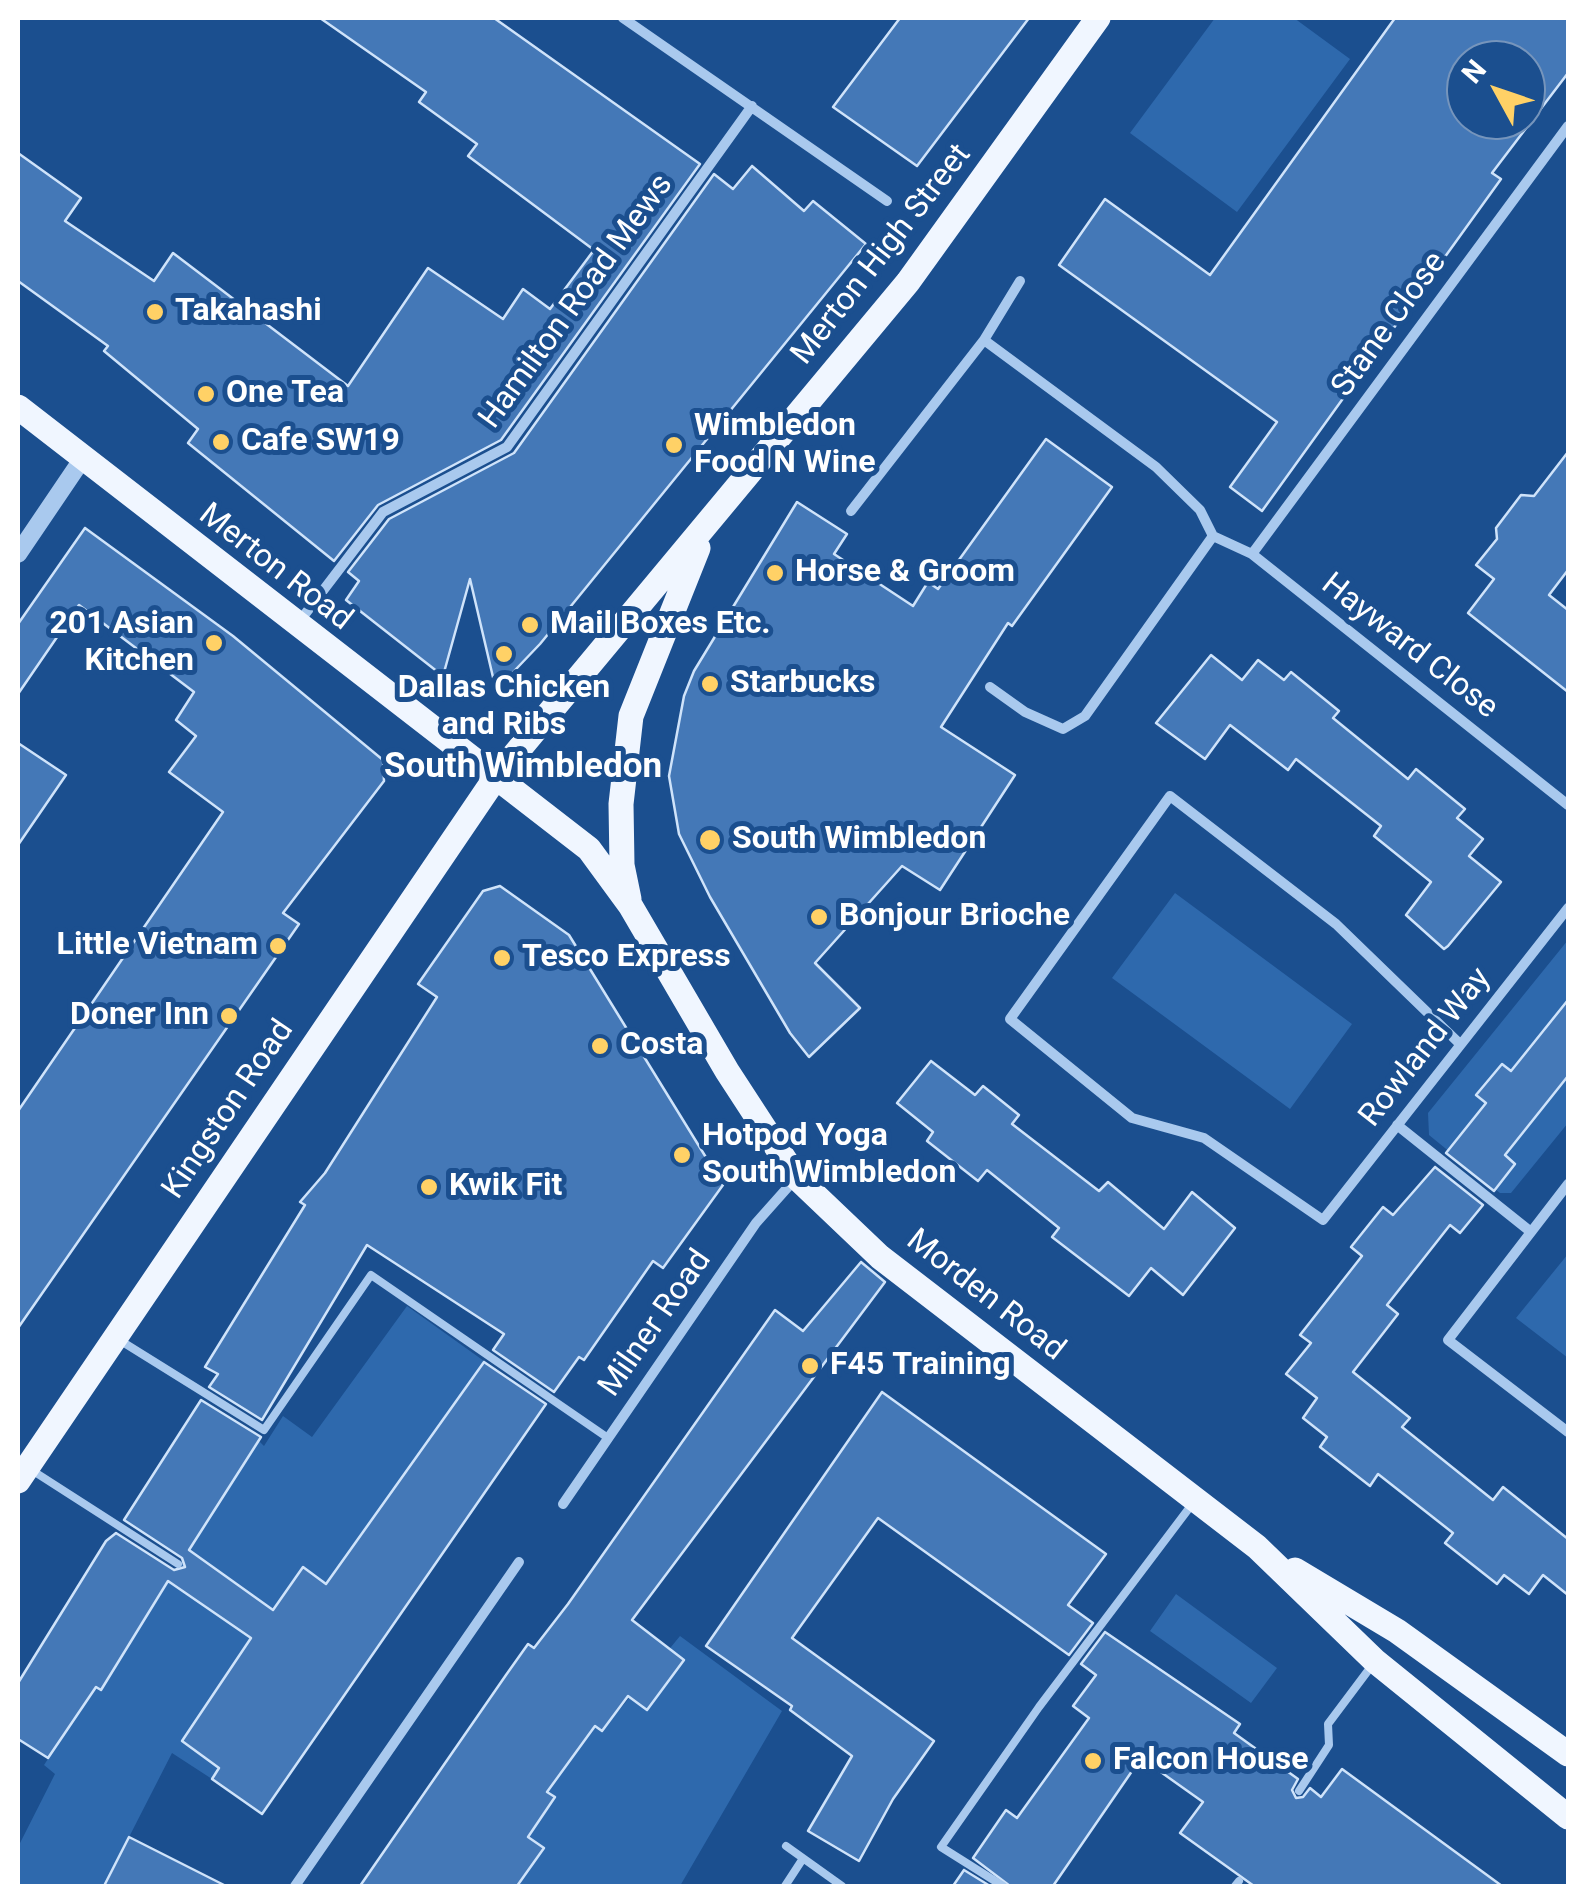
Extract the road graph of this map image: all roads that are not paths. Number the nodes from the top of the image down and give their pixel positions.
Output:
1 (623, 18) edge
2 (1098, 18) edge
3 (752, 106) junction
4 (1568, 126) edge
5 (887, 202) dead end
6 (1020, 281) dead end
7 (984, 340) junction
8 (18, 407) edge
9 (83, 458) junction
10 (851, 511) dead end
11 (708, 525) junction
12 (1213, 536) junction
13 (18, 554) edge
14 (1252, 554) junction
15 (296, 626) junction
16 (990, 687) dead end
17 (496, 776) junction
18 (1568, 805) edge
19 (630, 905) junction
20 (1568, 908) edge
21 (1460, 1044) junction
22 (1398, 1125) junction
23 (796, 1178) junction
24 (1568, 1184) edge
25 (1531, 1232) junction
26 (112, 1336) junction
27 (1568, 1432) edge
28 (608, 1438) junction
29 (22, 1474) edge
30 (1196, 1500) junction
31 (563, 1504) dead end
32 (1257, 1548) junction
33 (518, 1562) dead end
34 (178, 1564) dead end
35 (1375, 1661) junction
36 (1568, 1751) edge
37 (1300, 1791) dead end
38 (1568, 1817) edge
39 (786, 1846) dead end
40 (802, 1860) junction
41 (294, 1886) edge
42 (785, 1886) edge
43 (842, 1886) edge
44 (1003, 1886) edge

1 - 3 street
2 - 11 main road, Merton High Street
3 - 5 street
3 - 15 street, Hamilton Road Mews
4 - 14 street, Stane Close
6 - 7 street
7 - 10 street
7 - 12 street
8 - 9 main road, Merton Road
9 - 13 street
9 - 15 main road, Merton Road
11 - 17 main road, Merton High Street
11 - 19 main road, Merton High Street
12 - 14 street, Hayward Close
12 - 16 street
14 - 18 street, Hayward Close
15 - 17 main road, Merton Road
17 - 19 main road, Morden Road
17 - 26 main road, Kingston Road
19 - 23 main road, Morden Road
20 - 21 street, Rowland Way
21 - 22 street, Rowland Way
21 - 22 street, Rowland Way
22 - 25 street
23 - 28 street, Milner Road
23 - 30 main road, Morden Road
24 - 25 street
25 - 27 street
26 - 28 lane
26 - 29 main road, Kingston Road
28 - 31 street, Milner Road
29 - 34 lane
30 - 32 main road, Morden Road
30 - 44 lane
32 - 35 main road, Morden Road
32 - 36 main road, Morden Road
33 - 41 street
35 - 37 lane
35 - 38 main road, Morden Road
39 - 40 lane
40 - 42 lane
40 - 43 lane

